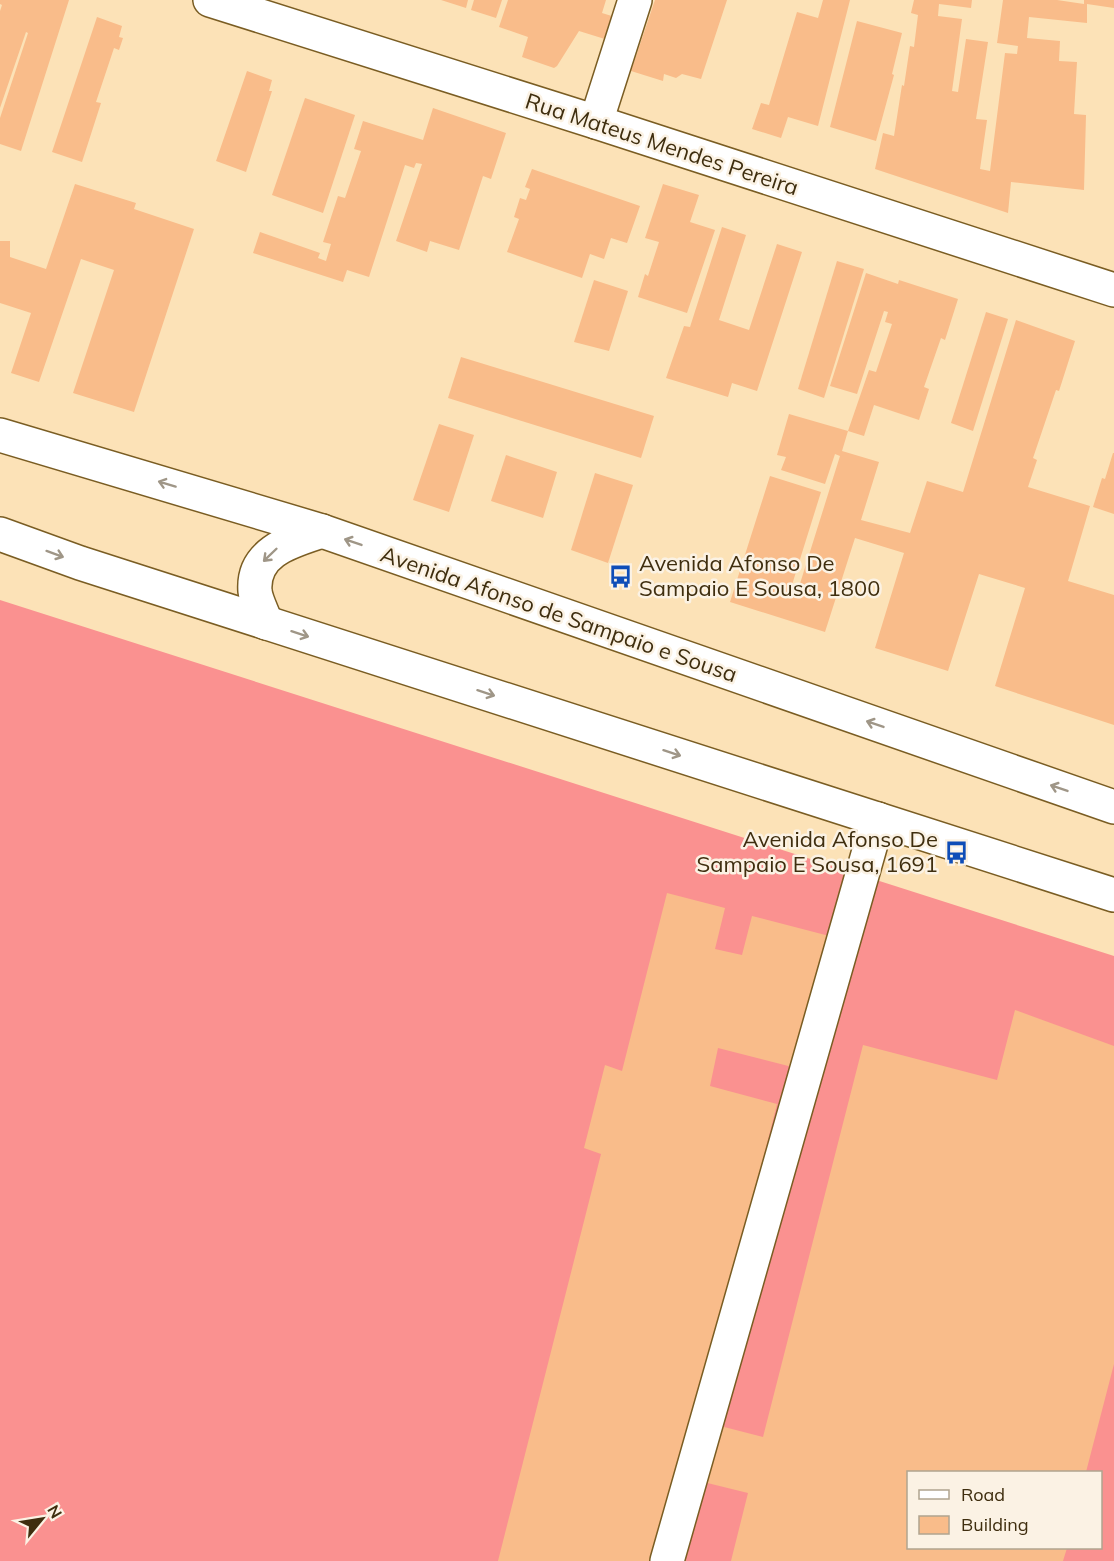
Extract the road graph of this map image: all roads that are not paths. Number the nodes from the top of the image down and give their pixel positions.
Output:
1 (210, 0) edge
2 (635, 0) edge
3 (596, 122) junction
4 (1104, 280) edge
5 (0, 435) edge
6 (322, 531) junction
7 (0, 534) edge
8 (266, 623) junction
9 (1114, 807) edge
10 (879, 819) junction
11 (1114, 895) edge
12 (667, 1561) edge

1 - 3 main road, Rua Mateus Mendes Pereira
2 - 3 main road
3 - 4 main road, Rua Mateus Mendes Pereira
6 -> 5 main road, Avenida Afonso de Sampaio e Sousa
6 -> 8 main road
9 -> 6 main road, Avenida Afonso de Sampaio e Sousa
7 -> 8 main road
8 -> 10 main road
10 - 11 main road
10 - 12 main road

